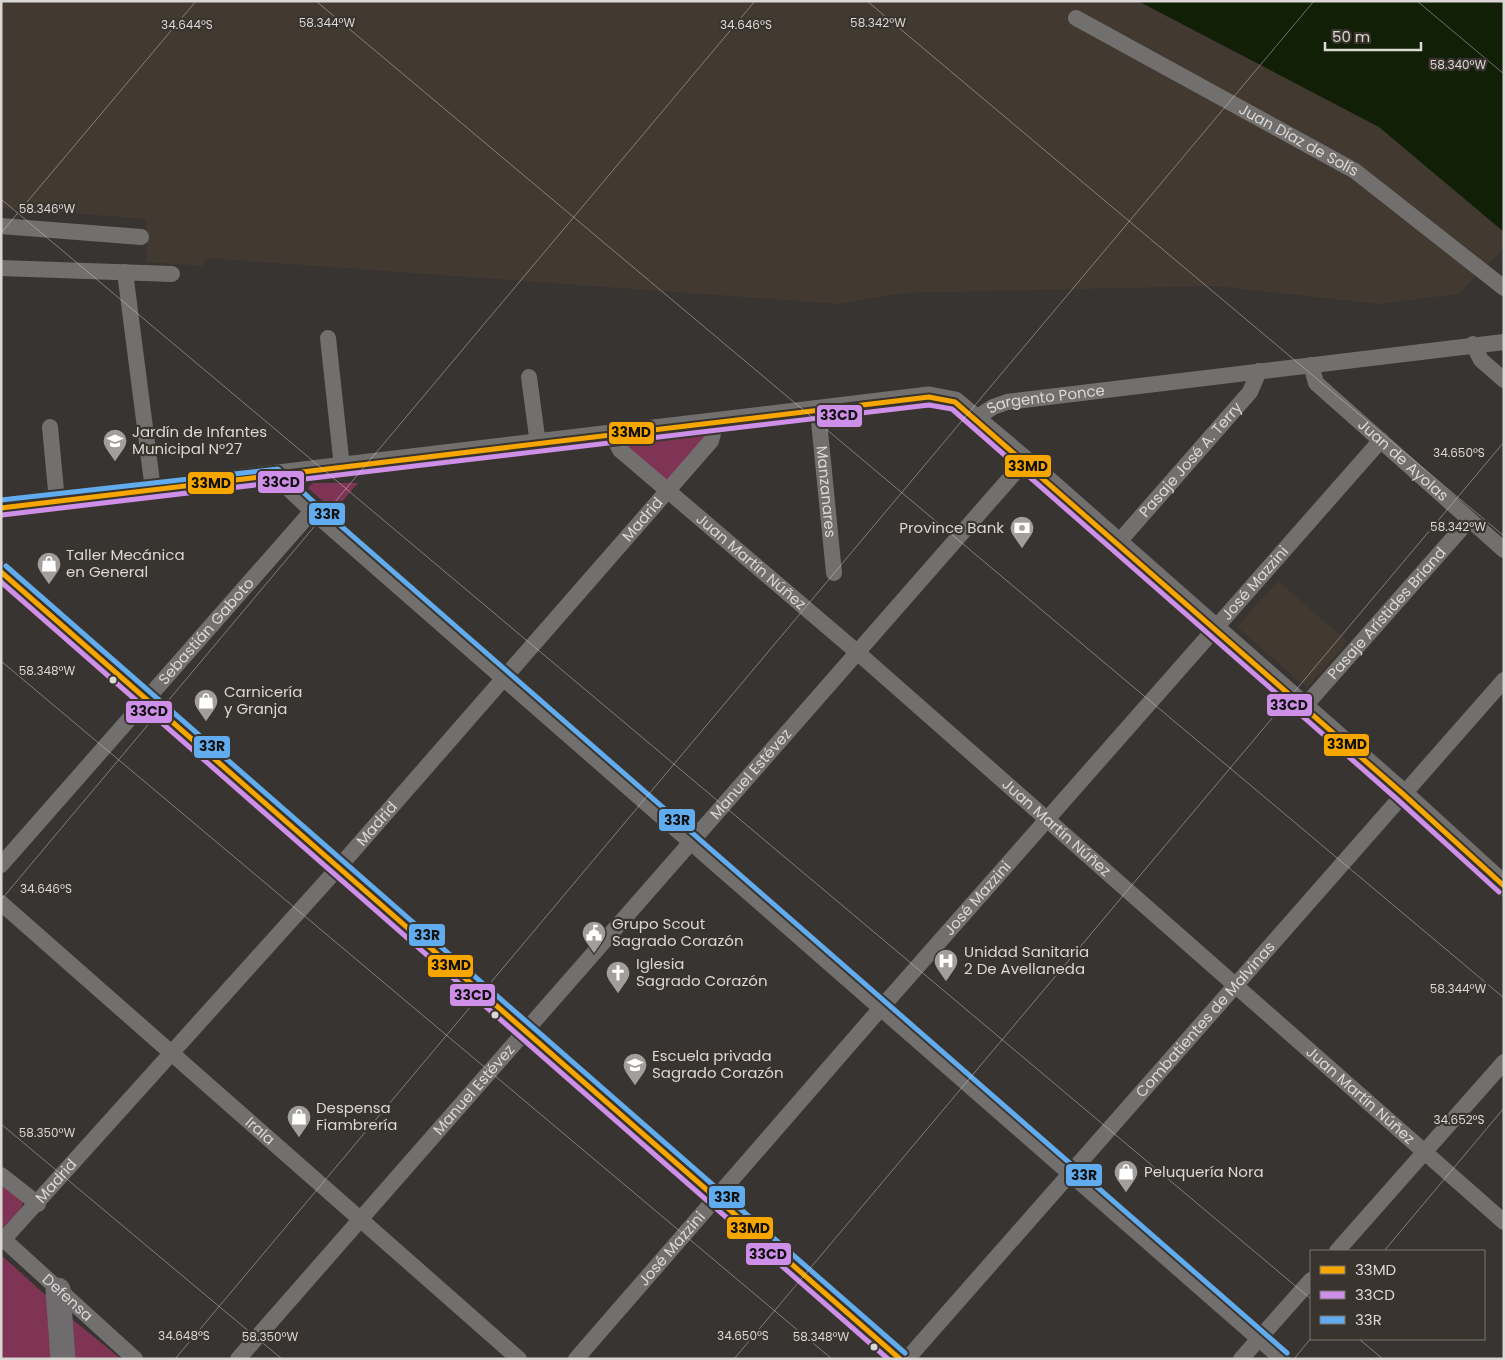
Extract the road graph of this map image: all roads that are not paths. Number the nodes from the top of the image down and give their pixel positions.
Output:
1 (1076, 18) dead end
2 (1, 226) edge
3 (141, 237) dead end
4 (1, 268) edge
5 (125, 272) junction
6 (172, 274) dead end
7 (1504, 288) edge
8 (328, 338) dead end
9 (1504, 342) edge
10 (1473, 344) junction
11 (1311, 365) junction
12 (1259, 371) junction
13 (529, 377) dead end
14 (1504, 380) edge
15 (818, 411) junction
16 (976, 418) junction
17 (716, 422) junction
18 (50, 427) dead end
19 (612, 434) junction
20 (1381, 440) junction
21 (538, 444) junction
22 (1025, 461) junction
23 (342, 467) junction
24 (274, 475) junction
25 (153, 490) junction
26 (668, 490) junction
27 (57, 501) junction
28 (1, 508) edge
29 (312, 511) junction
30 (1468, 520) junction
31 (1117, 544) junction
32 (1504, 550) edge
33 (1, 572) edge
34 (834, 573) dead end
35 (1214, 629) junction
36 (857, 652) junction
37 (504, 678) junction
38 (1504, 680) edge
39 (147, 700) junction
40 (1304, 708) junction
41 (1403, 794) junction
42 (1048, 818) junction
43 (692, 843) junction
44 (1, 865) edge
45 (339, 867) junction
46 (1502, 880) edge
47 (1, 903) edge
48 (1237, 986) junction
49 (881, 1008) junction
50 (526, 1032) junction
51 (173, 1053) junction
52 (1504, 1062) edge
53 (1426, 1152) junction
54 (1071, 1173) junction
55 (1, 1175) edge
56 (716, 1198) junction
57 (38, 1204) junction
58 (360, 1219) junction
59 (1504, 1222) edge
60 (3, 1238) edge
61 (1338, 1250) edge
62 (1310, 1281) edge
63 (58, 1290) junction
64 (1258, 1338) junction
65 (63, 1359) edge
66 (135, 1359) edge
67 (238, 1359) edge
68 (519, 1359) edge
69 (576, 1359) edge
70 (900, 1359) edge
71 (907, 1359) edge
72 (1241, 1359) edge
73 (1282, 1359) edge

1 - 7 street, Juan Díaz de Solís
2 - 3 street
4 - 5 street
5 - 6 street
5 - 25 street
8 - 23 street
9 - 10 street, Sargento Ponce
10 - 11 street, Sargento Ponce
10 - 14 street
11 - 12 street, Sargento Ponce
11 - 20 street, Juan de Ayolas
12 - 16 street, Sargento Ponce
12 - 31 street, Pasaje José A. Terry
13 - 21 street
15 - 16 main road, Sargento Ponce
15 - 17 main road, Sargento Ponce
15 - 34 street, Manzanares
16 - 22 main road
17 - 19 main road, Sargento Ponce
17 - 26 street, Madrid
18 - 27 street
19 - 21 main road, Sargento Ponce
19 - 26 street, Juan Martín Núñez
20 - 30 street, Juan de Ayolas
20 - 35 street, José Mazzini
21 - 23 main road, Sargento Ponce
22 - 31 main road
22 - 36 street, Manuel Estévez
23 - 24 main road, Sargento Ponce
24 - 25 main road, Sargento Ponce
24 - 29 street
25 - 27 main road, Sargento Ponce
26 - 36 street, Juan Martín Núñez
26 - 37 street, Madrid
27 - 28 main road, Sargento Ponce
29 - 37 street
29 - 39 street, Sebastián Gaboto
30 - 32 street, Juan de Ayolas
30 - 40 street, Pasaje Arístides Briand
31 - 35 main road
33 - 39 main road
35 - 40 main road
35 - 42 street, José Mazzini
36 - 42 street, Juan Martín Núñez
36 - 43 street, Manuel Estévez
37 - 43 street
37 - 45 street, Madrid
38 - 41 street, Combatientes de Malvinas
39 - 44 street, Sebastián Gaboto
39 - 45 main road
40 - 41 main road
41 - 46 main road
41 - 48 street, Combatientes de Malvinas
42 - 48 street, Juan Martín Núñez
42 - 49 street, José Mazzini
43 - 49 street
43 - 50 street, Manuel Estévez
45 - 50 main road
45 - 51 street, Madrid
47 - 51 street, Irala
48 - 53 street, Juan Martín Núñez
48 - 54 street, Combatientes de Malvinas
49 - 54 street
49 - 56 street, José Mazzini
50 - 56 main road
50 - 58 street, Manuel Estévez
51 - 57 street, Madrid
51 - 58 street, Irala
52 - 53 street
53 - 59 street, Juan Martín Núñez
53 - 61 street
54 - 64 street
54 - 71 street, Combatientes de Malvinas
55 - 57 street
56 - 69 street, José Mazzini
56 - 70 main road
57 - 60 street, Madrid
58 - 67 street, Manuel Estévez
58 - 68 street, Irala
60 - 63 street, Defensa
62 - 64 street
63 - 65 highway
63 - 66 street, Defensa
64 - 72 street
64 - 73 street

